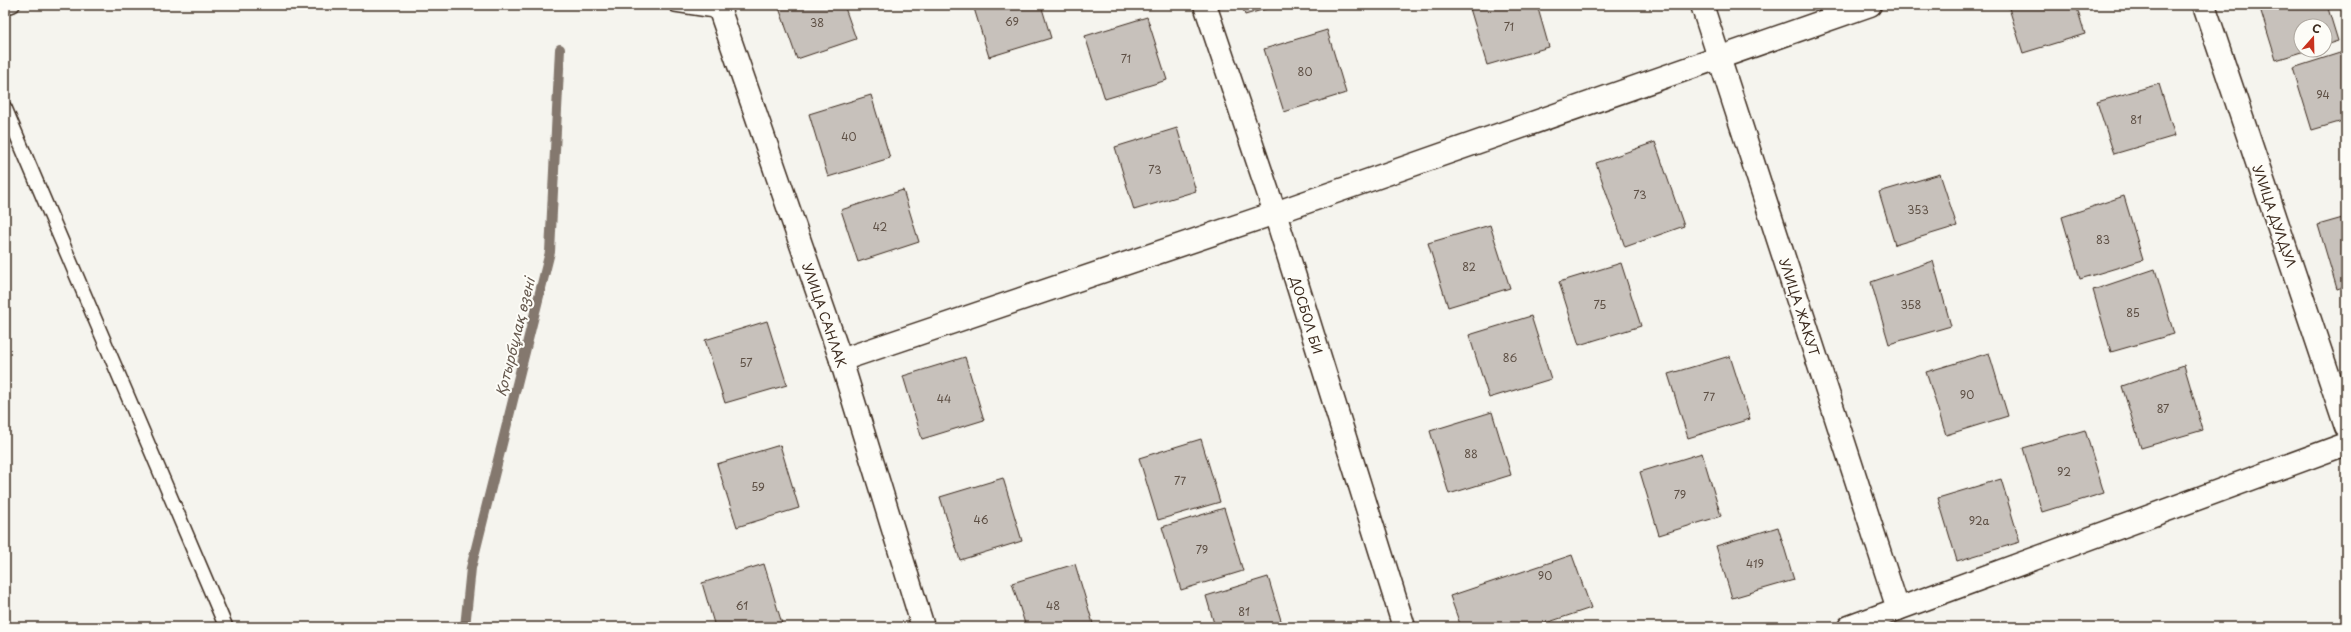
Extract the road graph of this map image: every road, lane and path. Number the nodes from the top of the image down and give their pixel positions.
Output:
1 (13, 5) edge
2 (675, 5) edge
3 (1205, 5) edge
4 (1702, 5) edge
5 (1870, 5) edge
6 (2204, 5) edge
7 (5, 8) edge
8 (720, 9) edge
9 (1719, 58) junction
10 (5, 108) edge
11 (1275, 213) junction
12 (841, 360) junction
13 (2346, 427) edge
14 (2346, 444) edge
15 (1898, 609) junction
16 (226, 627) edge
17 (923, 627) edge
18 (1404, 627) edge
19 (1849, 627) edge

1 - 7 lane
2 - 8 lane
3 - 11 street, ДОСБОЛ БИ
4 - 9 street, УЛИЦА ЖАКУТ
5 - 9 street
6 - 13 street, УЛИЦА ДУЛДУЛ
8 - 12 street, УЛИЦА САНЛАК
9 - 11 street
9 - 15 street, УЛИЦА ЖАКУТ
10 - 16 lane
11 - 12 street
11 - 18 street, ДОСБОЛ БИ
12 - 17 street, УЛИЦА САНЛАК
14 - 15 street
15 - 19 street

